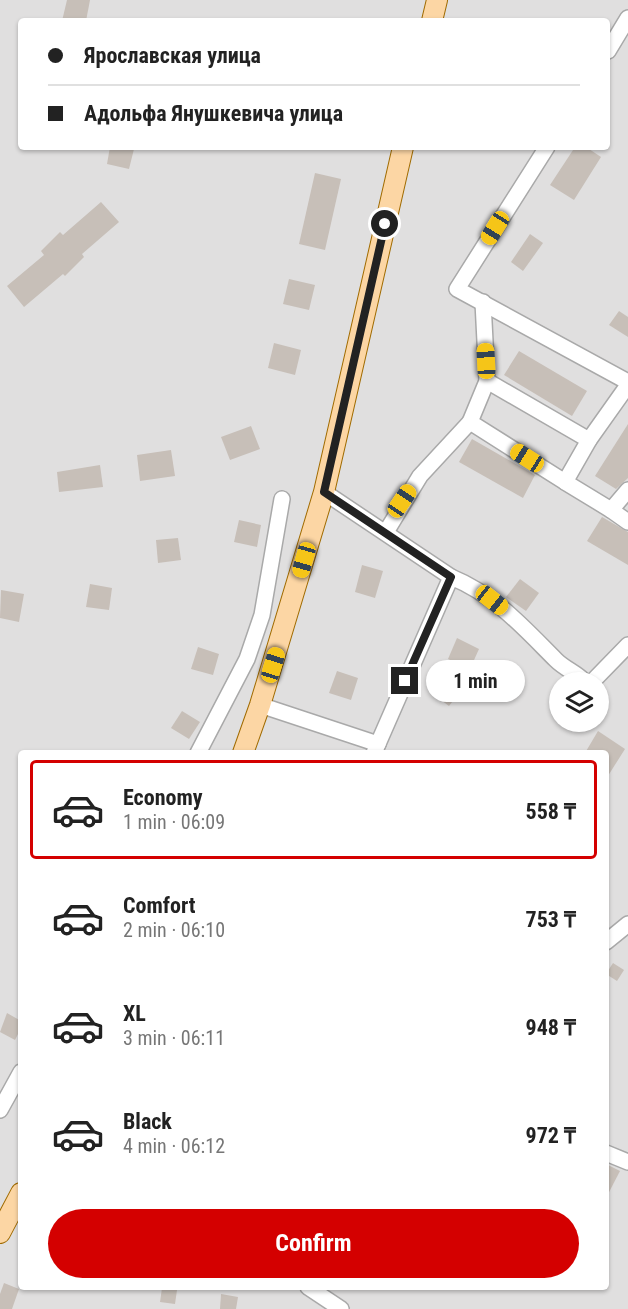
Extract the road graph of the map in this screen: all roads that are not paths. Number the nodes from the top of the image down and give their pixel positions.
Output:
1 (437, 0) edge
2 (433, 18) edge
3 (628, 18) edge
4 (610, 48) edge
5 (402, 150) edge
6 (545, 150) edge
7 (483, 302) junction
8 (487, 381) junction
9 (628, 383) edge
10 (470, 422) junction
11 (589, 440) junction
12 (565, 482) junction
13 (628, 490) edge
14 (324, 492) junction
15 (282, 499) dead end
16 (611, 510) junction
17 (628, 522) edge
18 (386, 532) junction
19 (451, 577) junction
20 (628, 645) edge
21 (574, 672) edge
22 (602, 672) edge
23 (260, 705) junction
24 (376, 748) edge
25 (200, 750) edge
26 (244, 750) edge
27 (628, 924) edge
28 (609, 940) edge
29 (18, 1077) edge
30 (0, 1110) edge
31 (609, 1154) edge
32 (628, 1162) edge
33 (18, 1199) edge
34 (0, 1233) edge
35 (312, 1290) edge
36 (341, 1309) edge

1 - 2 main road
3 - 4 street
5 - 14 main road
6 - 7 street
7 - 8 street
7 - 9 street
8 - 10 street
8 - 11 street
9 - 11 street
10 - 12 street
10 - 18 street
11 - 12 street
12 - 16 street
13 - 16 street
14 - 18 street
14 - 23 main road
15 - 25 street
16 - 17 street
18 - 19 street
19 - 21 street
19 - 24 street
20 - 22 street
23 - 24 street
23 - 26 main road
27 - 28 street
29 - 30 street
31 - 32 street
33 - 34 main road
35 - 36 street

